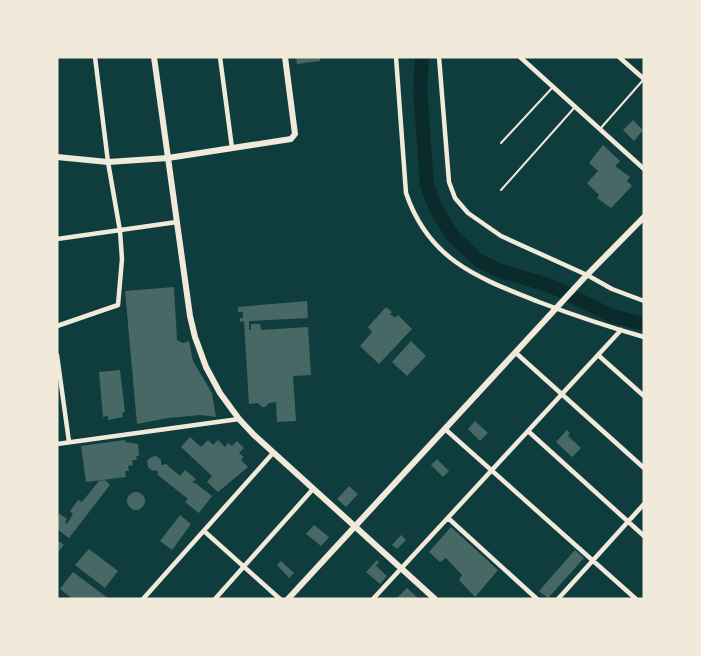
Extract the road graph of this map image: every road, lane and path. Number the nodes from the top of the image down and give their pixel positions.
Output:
1 (95, 57) edge
2 (154, 57) edge
3 (220, 57) edge
4 (285, 57) edge
5 (396, 57) edge
6 (439, 57) edge
7 (520, 57) edge
8 (619, 57) edge
9 (644, 79) edge
10 (553, 87) junction
11 (575, 107) junction
12 (600, 129) junction
13 (501, 143) dead end
14 (232, 148) junction
15 (57, 157) edge
16 (168, 158) junction
17 (108, 162) junction
18 (644, 169) edge
19 (501, 190) dead end
20 (644, 217) edge
21 (177, 222) junction
22 (120, 231) junction
23 (57, 238) edge
24 (586, 277) junction
25 (644, 300) edge
26 (559, 306) junction
27 (57, 326) edge
28 (621, 330) junction
29 (644, 337) edge
30 (516, 353) junction
31 (57, 355) edge
32 (598, 355) junction
33 (562, 394) junction
34 (63, 395) junction
35 (644, 396) edge
36 (57, 397) edge
37 (239, 419) junction
38 (446, 429) junction
39 (528, 431) junction
40 (69, 442) junction
41 (57, 444) edge
42 (273, 453) junction
43 (644, 468) edge
44 (492, 470) junction
45 (313, 489) junction
46 (644, 504) edge
47 (448, 518) junction
48 (628, 522) junction
49 (354, 527) junction
50 (204, 531) junction
51 (644, 536) edge
52 (593, 560) junction
53 (244, 567) junction
54 (401, 569) junction
55 (143, 599) edge
56 (214, 599) edge
57 (279, 599) edge
58 (288, 599) edge
59 (373, 599) edge
60 (435, 599) edge
61 (537, 599) edge
62 (558, 599) edge
63 (636, 599) edge

1 - 17 street
2 - 16 street
3 - 14 street
4 - 14 street
5 - 26 street
6 - 24 street
7 - 10 street
8 - 9 street
9 - 12 lane
10 - 11 street
10 - 13 lane
11 - 12 street
11 - 19 lane
12 - 18 street
14 - 16 street
15 - 17 street
16 - 17 street
16 - 21 street
17 - 22 street
20 - 24 street
21 - 22 street
21 - 37 street
22 - 23 street
22 - 27 street
24 - 25 street
24 - 26 street
26 - 28 street
26 - 30 street
28 - 29 street
28 - 32 street
30 - 33 street
30 - 38 street
31 - 34 street
32 - 33 street
32 - 35 street
33 - 39 street
33 - 43 street
34 - 36 street
34 - 40 street
37 - 40 street
37 - 42 street
38 - 44 street
38 - 49 street
39 - 44 street
39 - 48 street
40 - 41 street
42 - 45 street
42 - 50 street
44 - 47 street
44 - 52 street
45 - 49 street
45 - 53 street
46 - 48 street
47 - 54 street
47 - 61 street
48 - 51 street
48 - 52 street
49 - 54 street
49 - 58 street
50 - 53 street
50 - 55 street
52 - 62 street
52 - 63 street
53 - 56 street
53 - 57 street
54 - 59 street
54 - 60 street

